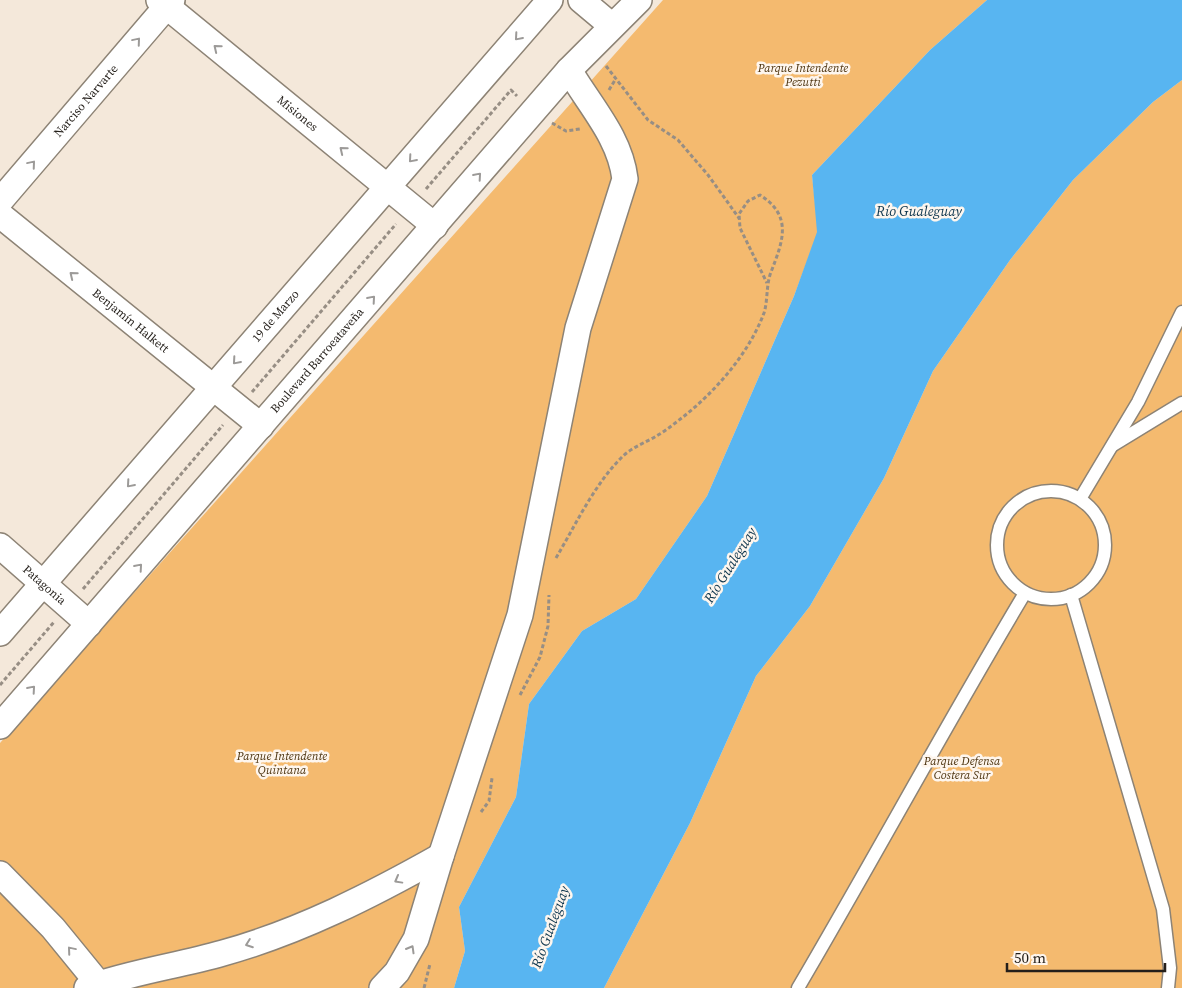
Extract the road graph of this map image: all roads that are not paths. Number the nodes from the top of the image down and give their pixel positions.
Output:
1 (550, 0) edge
2 (581, 0) edge
3 (639, 0) edge
4 (166, 2) edge
5 (612, 26) junction
6 (569, 70) junction
7 (388, 187) junction
8 (0, 201) edge
9 (0, 216) edge
10 (435, 226) junction
11 (1182, 312) edge
12 (214, 387) junction
13 (1182, 402) edge
14 (262, 426) junction
15 (1109, 448) junction
16 (1080, 499) junction
17 (0, 546) edge
18 (43, 583) junction
19 (1025, 593) junction
20 (1071, 595) junction
21 (89, 624) junction
22 (0, 633) edge
23 (0, 726) edge
24 (441, 856) junction
25 (0, 874) edge
26 (96, 987) edge
27 (382, 988) edge
28 (798, 988) edge
29 (1168, 988) edge

1 -> 7 street, 19 de Marzo
2 - 5 street
3 - 5 street, Boulevard Barroeataveña
7 -> 4 street, Misiones
8 -> 4 street, Narciso Narvarte
5 - 6 street, Boulevard Barroeataveña
10 -> 6 street, Boulevard Barroeataveña
6 - 24 street
7 - 10 street, Misiones
7 -> 12 street, 19 de Marzo
12 -> 9 street, Benjamín Halkett
14 -> 10 street, Boulevard Barroeataveña
11 - 15 lane
12 - 14 street, Benjamín Halkett
12 -> 18 street, 19 de Marzo
13 - 15 lane
21 -> 14 street, Boulevard Barroeataveña
15 - 16 lane
16 - 19 lane
16 - 20 lane
17 - 18 street, Patagonia
18 - 21 street, Patagonia
18 - 22 street, 19 de Marzo
19 - 20 lane
19 - 28 lane
20 - 29 lane
23 -> 21 street, Boulevard Barroeataveña
24 -> 26 street
27 -> 24 street
26 -> 25 street

